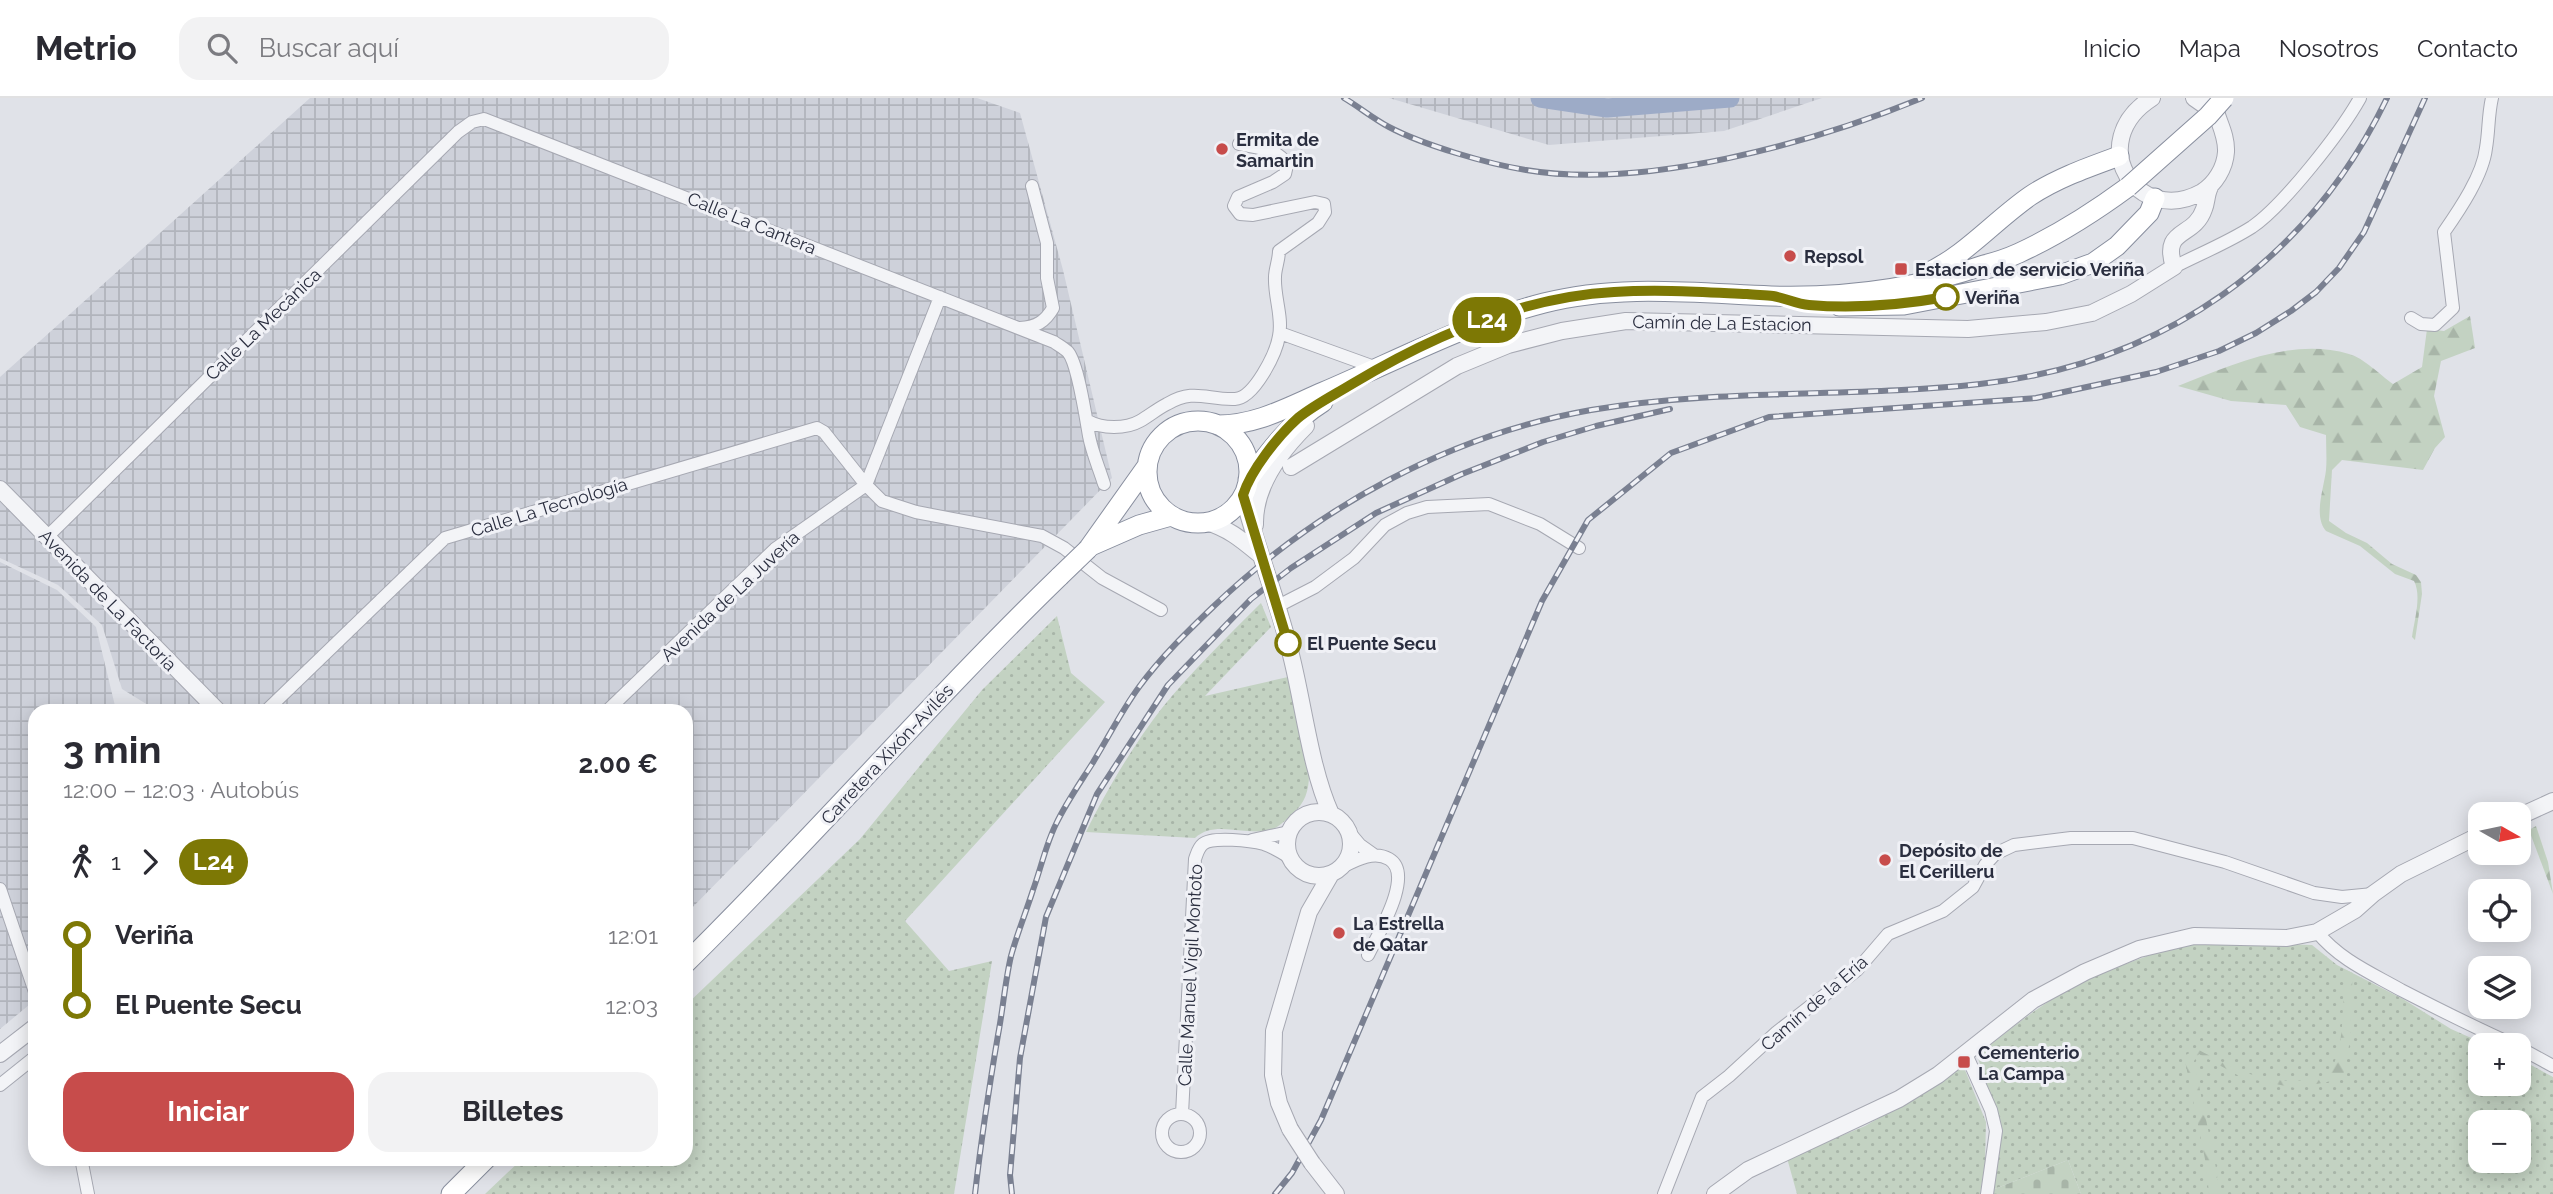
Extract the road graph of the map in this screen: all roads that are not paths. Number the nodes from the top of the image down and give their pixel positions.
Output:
1 (2151, 98) edge
2 (2194, 98) edge
3 (2360, 98) edge
4 (2493, 98) edge
5 (2218, 103) edge
6 (484, 119) joint
7 (1239, 144) dead end
8 (2119, 156) junction
9 (1032, 186) dead end
10 (2210, 187) junction
11 (2155, 198) junction
12 (2188, 200) junction
13 (2198, 218) junction
14 (2174, 267) junction
15 (1732, 293) junction
16 (1772, 296) junction
17 (940, 297) junction
18 (2411, 318) dead end
19 (1020, 328) junction
20 (1280, 333) junction
21 (1378, 369) junction
22 (1334, 395) junction
23 (1088, 421) junction
24 (1218, 425) junction
25 (1147, 466) junction
26 (1291, 467) dead end
27 (1104, 484) dead end
28 (866, 485) junction
29 (1245, 488) junction
30 (0, 489) edge
31 (1171, 516) junction
32 (1206, 522) junction
33 (47, 537) junction
34 (1257, 547) junction
35 (1089, 548) junction
36 (1579, 548) dead end
37 (1278, 606) junction
38 (1161, 610) dead end
39 (210, 704) edge
40 (273, 704) edge
41 (614, 704) edge
42 (1318, 780) junction
43 (2553, 801) edge
44 (2531, 811) edge
45 (1306, 814) junction
46 (1331, 814) junction
47 (1289, 832) junction
48 (1349, 832) junction
49 (1250, 841) junction
50 (2468, 841) edge
51 (1374, 855) junction
52 (1293, 862) junction
53 (1337, 871) junction
54 (0, 889) edge
55 (2373, 894) junction
56 (1309, 912) junction
57 (2317, 932) junction
58 (1368, 955) dead end
59 (693, 956) edge
60 (28, 971) edge
61 (28, 1032) edge
62 (2487, 1033) edge
63 (0, 1054) edge
64 (1966, 1054) junction
65 (2531, 1054) edge
66 (28, 1063) edge
67 (2553, 1066) edge
68 (0, 1085) edge
69 (1182, 1114) dead end
70 (82, 1166) edge
71 (470, 1166) edge
72 (479, 1166) edge
73 (453, 1192) edge
74 (88, 1194) edge
75 (1336, 1194) edge
76 (1664, 1194) edge
77 (1715, 1194) edge
78 (1987, 1194) edge

1 - 8 street
2 - 5 street
3 - 14 street
4 - 18 street
5 - 10 street
5 - 16 highway, bridge
6 - 17 street, Calle La Cantera
6 - 33 street, Calle La Mecánica
7 - 20 street
8 - 11 street
8 - 15 highway
9 - 19 street
10 - 12 street
10 - 13 street
11 - 12 street
11 - 16 highway
12 - 13 street
13 - 14 street
14 - 26 street, Camín de La Estacion
15 - 16 highway
15 - 21 highway
17 - 19 street, Calle La Cantera
17 - 28 street
19 - 23 street, Calle La Cantera
20 - 21 street
20 - 23 street
21 - 22 highway
21 - 24 highway
22 - 29 highway
22 - 34 street
23 - 27 street, Calle La Cantera
24 - 25 highway
24 - 29 highway
25 - 31 highway
25 - 35 highway, Carretera Xixón-Avilés
28 - 38 street
28 - 40 street, Calle La Tecnología
28 - 41 street, Avenida de La Juvería
29 - 32 highway
29 - 34 street
30 - 33 street, Avenida de La Factoría
31 - 32 highway
31 - 35 highway, Carretera Xixón-Avilés
32 - 34 street
33 - 39 street, Avenida de La Factoría
34 - 37 street
35 - 59 highway, Carretera Xixón-Avilés, bridge
36 - 37 street
37 - 42 street
42 - 45 street
42 - 46 street
43 - 44 street
45 - 46 street
45 - 47 street
46 - 48 street
47 - 49 street, Calle Manuel Vigil Montoto
47 - 52 street
48 - 51 street
48 - 53 street
49 - 52 street, Calle Manuel Vigil Montoto
49 - 69 street, Calle Manuel Vigil Montoto
50 - 55 street
51 - 53 street
51 - 58 street
52 - 53 street
52 - 56 street
53 - 56 street
54 - 60 street
55 - 57 street
55 - 76 street, Camín de la Ería
56 - 75 street, bridge
57 - 62 street
57 - 64 street
61 - 63 street
64 - 77 street
64 - 78 street
65 - 67 street
66 - 68 street
70 - 74 street
71 - 73 street
72 - 73 highway

